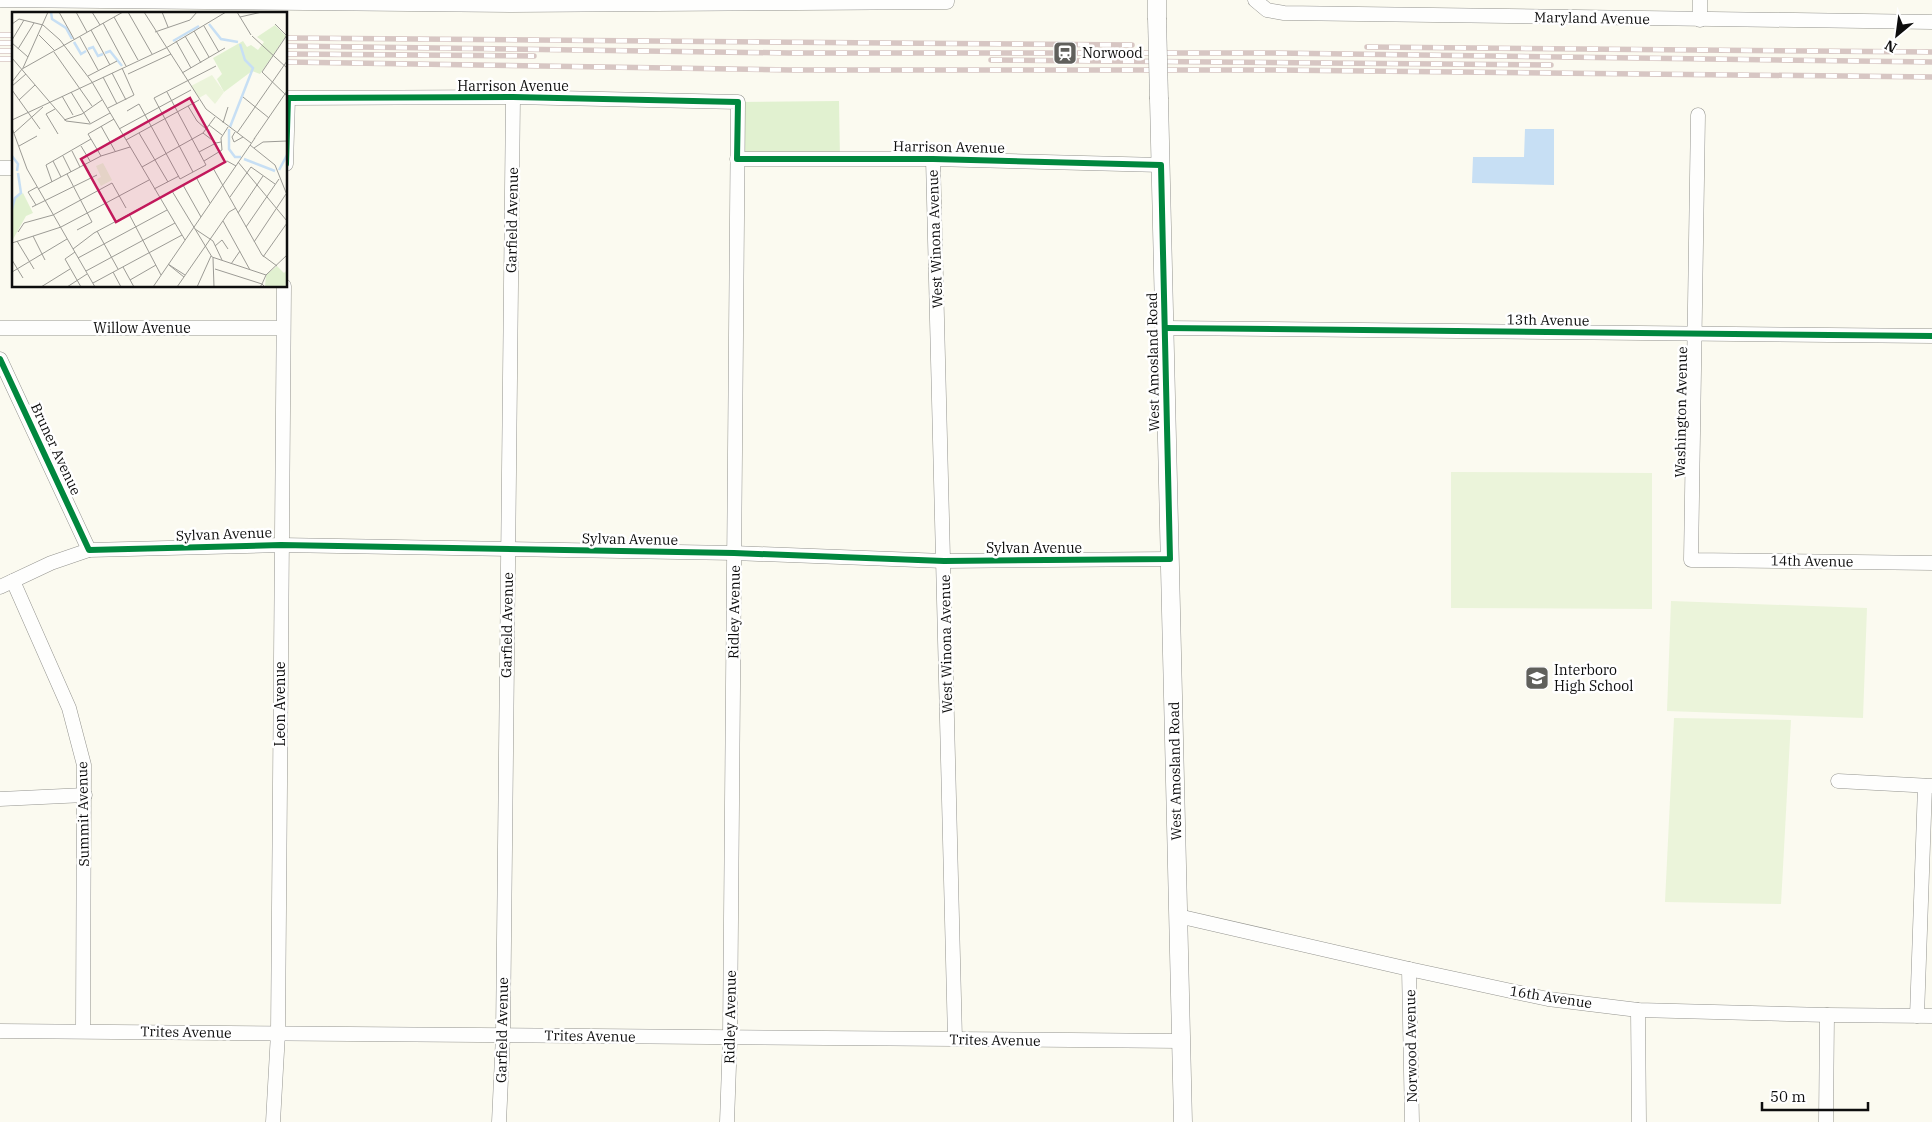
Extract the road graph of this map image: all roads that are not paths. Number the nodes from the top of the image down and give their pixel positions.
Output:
1 (0, 0) edge
2 (1157, 0) edge
3 (1255, 0) edge
4 (1700, 0) edge
5 (221, 1) edge
6 (947, 1) edge
7 (755, 2) edge
8 (512, 3) edge
9 (1700, 20) junction
10 (1932, 22) edge
11 (513, 97) junction
12 (288, 98) edge
13 (738, 102) joint
14 (1698, 114) dead end
15 (737, 159) junction
16 (933, 159) junction
17 (1161, 165) junction
18 (284, 288) edge
19 (0, 328) edge
20 (284, 328) junction
21 (1165, 328) junction
22 (1695, 334) junction
23 (1932, 336) edge
24 (0, 359) edge
25 (281, 545) junction
26 (89, 550) junction
27 (508, 550) junction
28 (734, 553) junction
29 (1170, 559) junction
30 (1691, 560) joint
31 (944, 561) junction
32 (1932, 563) edge
33 (13, 581) junction
34 (0, 587) edge
35 (1838, 781) dead end
36 (1928, 786) edge
37 (85, 795) junction
38 (0, 798) edge
39 (1178, 916) junction
40 (1409, 970) junction
41 (1638, 1010) junction
42 (1827, 1016) junction
43 (1917, 1016) junction
44 (1932, 1016) edge
45 (83, 1030) junction
46 (0, 1031) edge
47 (278, 1033) junction
48 (503, 1035) junction
49 (730, 1037) junction
50 (955, 1039) junction
51 (1181, 1041) junction
52 (273, 1122) edge
53 (499, 1122) edge
54 (728, 1122) edge
55 (1183, 1122) edge
56 (1412, 1122) edge
57 (1639, 1122) edge
58 (1826, 1122) edge

1 - 5 street
2 - 17 street, West Amosland Road, bridge
3 - 9 street, Maryland Avenue
4 - 9 street
5 - 8 street
6 - 7 street
7 - 8 street
9 - 10 street, Maryland Avenue
11 - 12 street, Harrison Avenue
11 - 13 street, Harrison Avenue
11 - 27 street, Garfield Avenue
13 - 15 street, Ridley Avenue
14 - 22 street, Washington Avenue
15 - 16 street, Harrison Avenue
15 - 28 street, Ridley Avenue
16 - 17 street, Harrison Avenue
16 - 31 street, West Winona Avenue
17 - 21 street, West Amosland Road
18 - 20 street, Leon Avenue
19 - 20 street, Willow Avenue
20 - 25 street, Leon Avenue
21 - 22 street, 13th Avenue
21 - 29 street, West Amosland Road
22 - 23 street, 13th Avenue
22 - 30 street, Washington Avenue
24 - 26 street, Bruner Avenue
25 - 26 street, Sylvan Avenue
25 - 27 street, Sylvan Avenue
25 - 47 street, Leon Avenue
26 - 33 street, Sylvan Avenue
27 - 28 street, Sylvan Avenue
27 - 48 street, Garfield Avenue
28 - 31 street, Sylvan Avenue
28 - 49 street, Ridley Avenue
29 - 31 street, Sylvan Avenue
29 - 39 street, West Amosland Road
30 - 32 street, 14th Avenue
31 - 50 street, West Winona Avenue
33 - 34 street, Sylvan Avenue
33 - 37 street, Summit Avenue
35 - 36 street
36 - 43 street
37 - 38 street
37 - 45 street, Summit Avenue
39 - 40 street, 16th Avenue
39 - 51 street, West Amosland Road
40 - 41 street, 16th Avenue
40 - 56 street, Norwood Avenue
41 - 42 street, 16th Avenue
41 - 57 street
42 - 43 street, 16th Avenue
42 - 58 street
43 - 44 street, 16th Avenue
45 - 46 street, Trites Avenue
45 - 47 street, Trites Avenue
47 - 48 street, Trites Avenue
47 - 52 street, Leon Avenue
48 - 49 street, Trites Avenue
48 - 53 street, Garfield Avenue
49 - 50 street, Trites Avenue
49 - 54 street, Ridley Avenue
50 - 51 street, Trites Avenue
51 - 55 street, West Amosland Road

